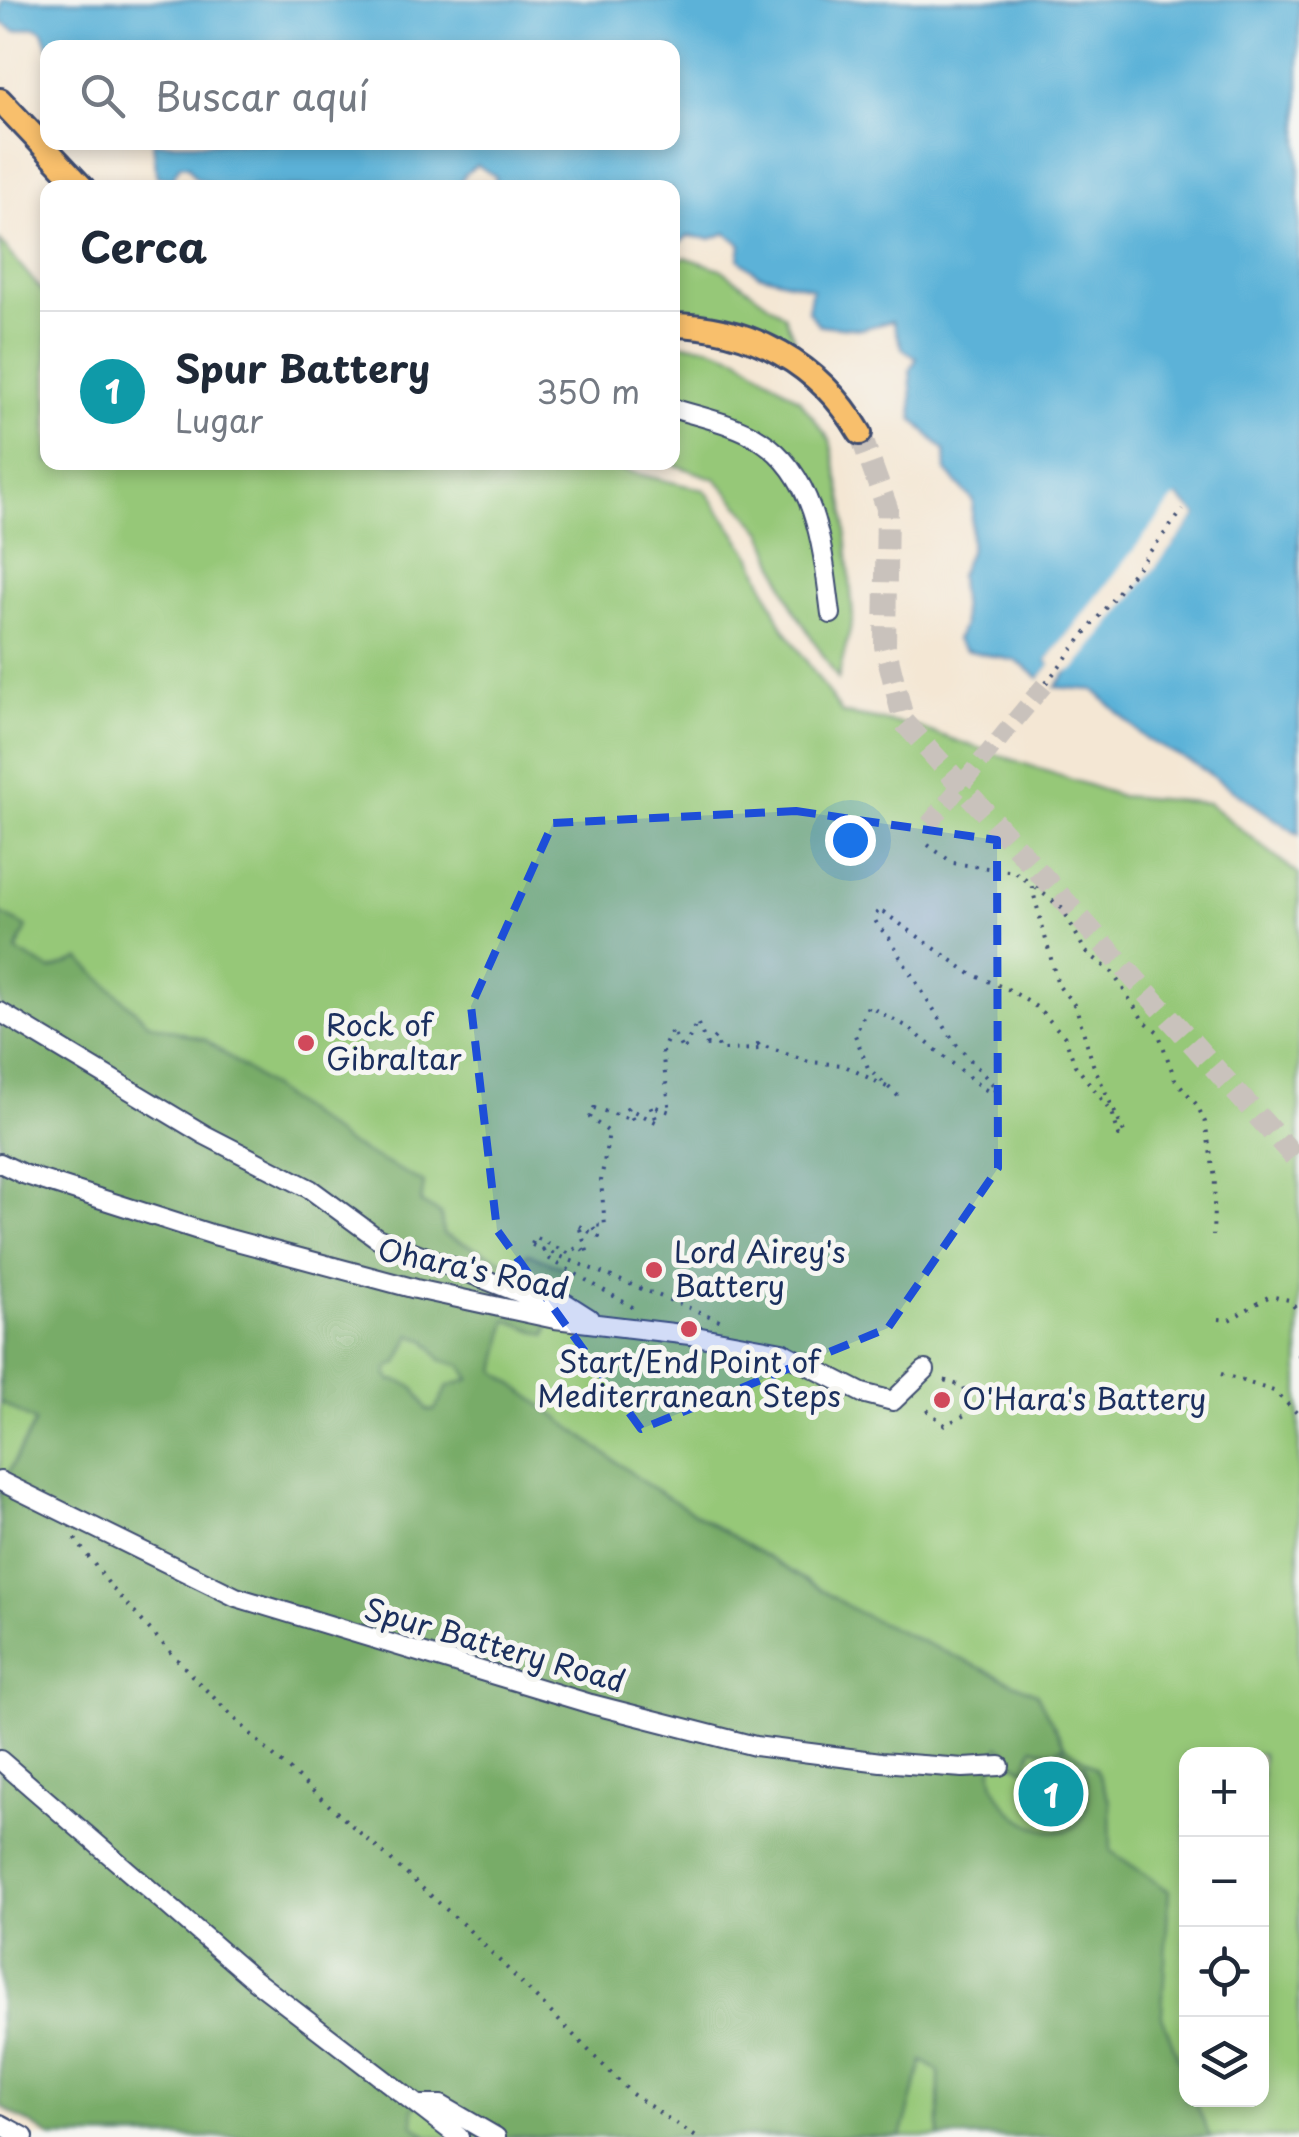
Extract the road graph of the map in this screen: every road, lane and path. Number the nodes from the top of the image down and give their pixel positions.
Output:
1 (0, 100) edge
2 (40, 142) edge
3 (48, 150) edge
4 (76, 180) edge
5 (680, 326) edge
6 (680, 411) edge
7 (860, 433) tunnel mouth
8 (1183, 510) dead end
9 (832, 614) dead end
10 (1046, 682) tunnel mouth
11 (928, 845) dead end
12 (1031, 884) junction
13 (0, 1012) edge
14 (0, 1162) edge
15 (1213, 1236) dead end
16 (543, 1250) junction
17 (683, 1304) dead end
18 (1299, 1313) edge
19 (1219, 1319) dead end
20 (593, 1321) junction
21 (672, 1334) junction
22 (1299, 1354) edge
23 (1299, 1361) edge
24 (926, 1370) joint
25 (1221, 1374) dead end
26 (927, 1410) dead end
27 (1299, 1415) edge
28 (0, 1481) edge
29 (54, 1511) junction
30 (0, 1760) edge
31 (1000, 1766) dead end
32 (418, 2105) junction
33 (0, 2124) edge
34 (24, 2137) edge
35 (459, 2137) edge
36 (496, 2137) edge
37 (696, 2137) edge

1 - 2 main road
3 - 4 main road
5 - 7 main road
6 - 9 street
8 - 10 path
11 - 12 path
12 - 15 path
12 - 16 path
13 - 20 street
14 - 20 street, Ohara's Road
16 - 17 path
16 - 21 path
18 - 19 path
20 - 21 street, Ohara's Road
21 - 24 street, Ohara's Road
22 - 23 path
24 - 26 path
25 - 27 path
28 - 29 street, Spur Battery Road
29 - 31 street, Spur Battery Road
29 - 37 path
30 - 32 street
32 - 35 street
32 - 36 street
33 - 34 street

